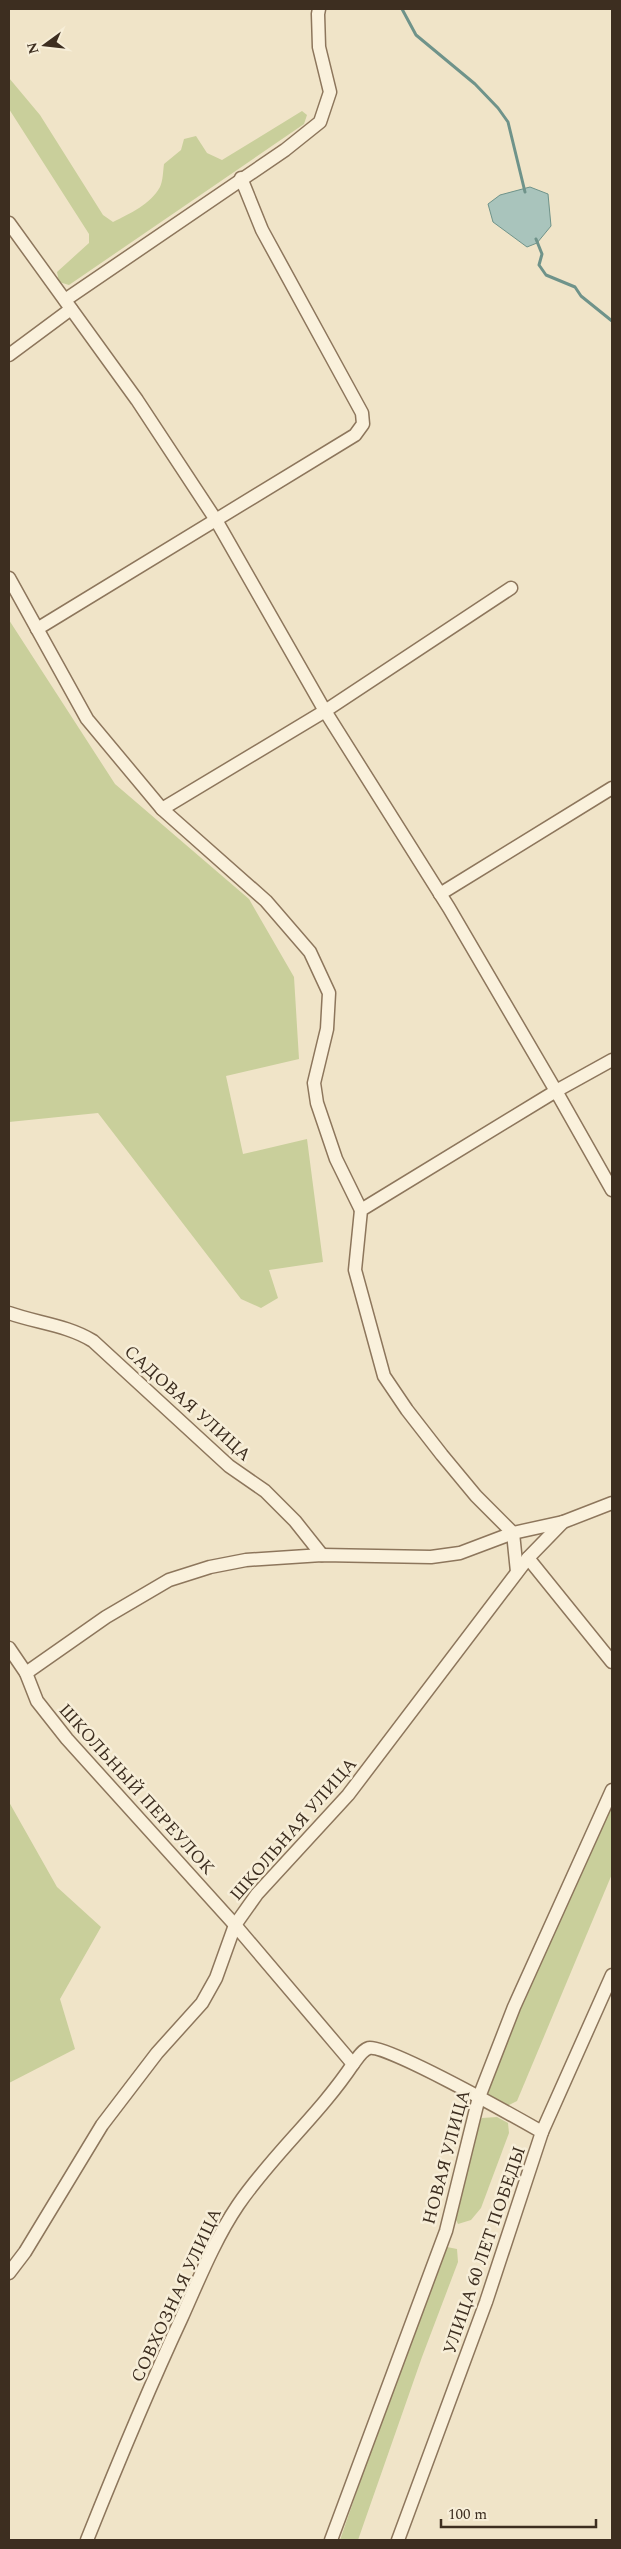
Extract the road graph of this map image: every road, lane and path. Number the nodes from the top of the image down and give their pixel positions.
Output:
1 (320, 9) edge
2 (241, 178) junction
3 (9, 223) edge
4 (68, 305) junction
5 (9, 355) edge
6 (216, 520) junction
7 (9, 578) edge
8 (511, 588) dead end
9 (37, 629) junction
10 (325, 710) junction
11 (612, 788) edge
12 (162, 809) junction
13 (440, 894) junction
14 (612, 1060) edge
15 (556, 1091) junction
16 (612, 1190) edge
17 (361, 1210) junction
18 (9, 1313) edge
19 (612, 1503) edge
20 (563, 1522) junction
21 (512, 1533) junction
22 (322, 1555) junction
23 (528, 1558) junction
24 (517, 1572) junction
25 (9, 1648) edge
26 (612, 1662) edge
27 (26, 1673) junction
28 (612, 1790) edge
29 (235, 1925) junction
30 (612, 1975) edge
31 (353, 2064) junction
32 (479, 2097) junction
33 (542, 2132) junction
34 (9, 2273) edge
35 (87, 2540) edge
36 (331, 2540) edge
37 (398, 2540) edge

1 - 2 street
2 - 4 street
2 - 6 street
3 - 4 street
4 - 5 street
4 - 6 street
6 - 9 street
6 - 10 street
7 - 9 street
8 - 10 street
9 - 12 street
10 - 12 street
10 - 13 street
11 - 13 street
12 - 17 street
13 - 15 street
14 - 15 street
15 - 16 street
15 - 17 street
17 - 21 street
18 - 22 street, САДОВАЯ УЛИЦА
19 - 20 street
20 - 21 street
20 - 23 street, ШКОЛЬНАЯ УЛИЦА
21 - 22 street
21 - 24 street
22 - 27 street
23 - 24 street, ШКОЛЬНАЯ УЛИЦА
23 - 26 street
24 - 29 street, ШКОЛЬНАЯ УЛИЦА
25 - 27 street, ШКОЛЬНЫЙ ПЕРЕУЛОК
27 - 29 street, ШКОЛЬНЫЙ ПЕРЕУЛОК
28 - 32 street, НОВАЯ УЛИЦА
29 - 31 street, ШКОЛЬНЫЙ ПЕРЕУЛОК
29 - 34 street, ШКОЛЬНАЯ УЛИЦА
30 - 33 street, УЛИЦА 60 ЛЕТ ПОБЕДЫ
31 - 32 street
31 - 35 street, СОВХОЗНАЯ УЛИЦА
32 - 33 street
32 - 36 street, НОВАЯ УЛИЦА
33 - 37 street, УЛИЦА 60 ЛЕТ ПОБЕДЫ

